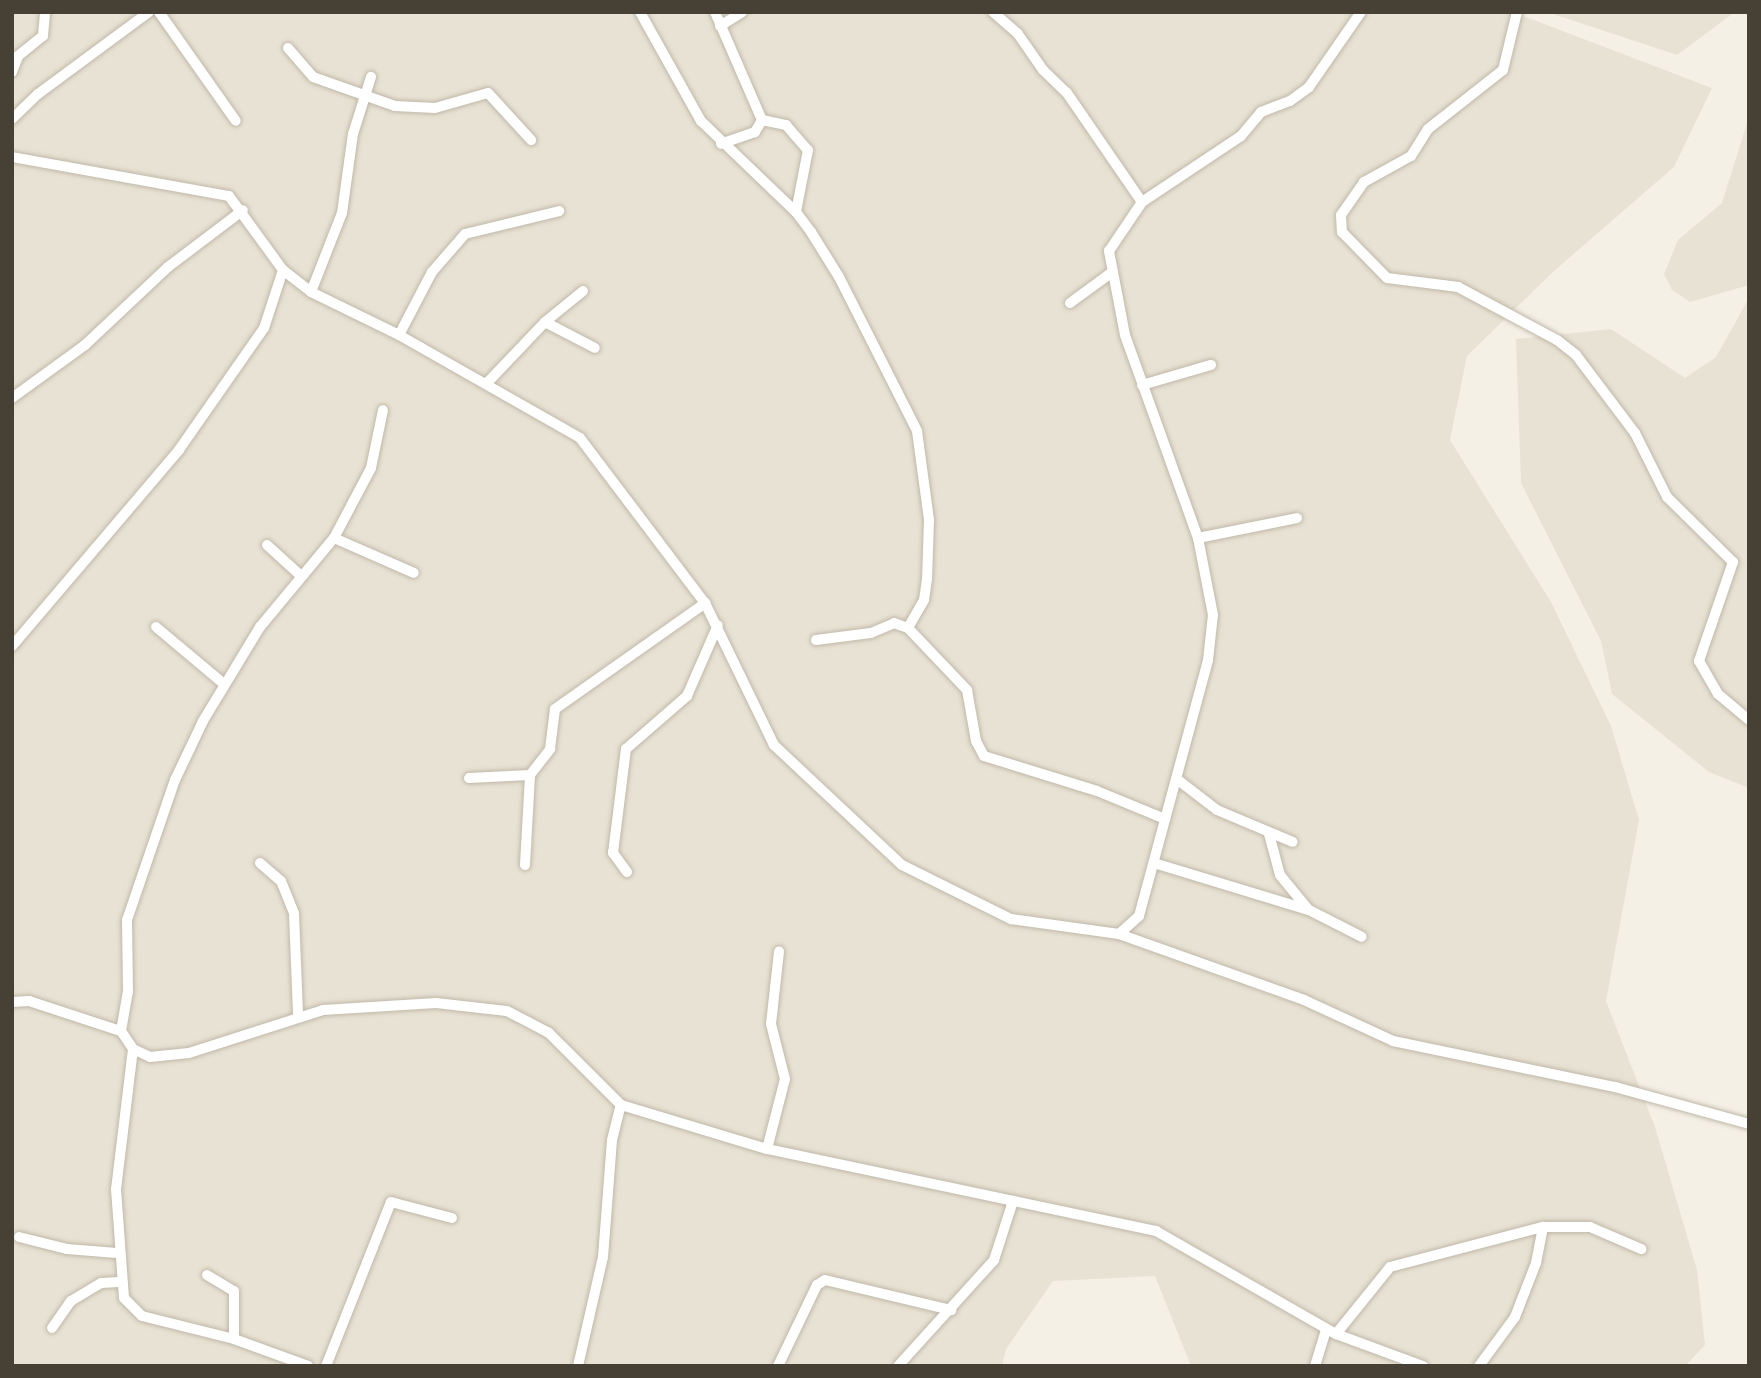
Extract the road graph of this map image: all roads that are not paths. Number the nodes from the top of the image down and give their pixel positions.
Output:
1 (45, 12) edge
2 (149, 12) edge
3 (159, 12) edge
4 (640, 12) edge
5 (715, 12) edge
6 (743, 12) edge
7 (993, 12) edge
8 (1361, 12) edge
9 (1517, 12) edge
10 (720, 26) junction
11 (288, 48) dead end
12 (12, 72) edge
13 (371, 77) dead end
14 (364, 97) junction
15 (12, 119) edge
16 (762, 120) junction
17 (236, 121) dead end
18 (531, 140) dead end
19 (721, 144) junction
20 (12, 157) edge
21 (1142, 202) junction
22 (243, 210) junction
23 (559, 211) dead end
24 (796, 212) junction
25 (283, 270) junction
26 (1111, 273) junction
27 (583, 291) dead end
28 (311, 292) junction
29 (1070, 303) dead end
30 (545, 322) junction
31 (399, 335) junction
32 (596, 348) dead end
33 (1211, 365) dead end
34 (487, 383) junction
35 (1142, 385) junction
36 (12, 398) edge
37 (383, 410) dead end
38 (1297, 518) dead end
39 (334, 537) junction
40 (1198, 538) junction
41 (267, 545) dead end
42 (414, 573) dead end
43 (300, 575) junction
44 (705, 603) junction
45 (718, 625) junction
46 (156, 628) dead end
47 (908, 628) junction
48 (816, 640) dead end
49 (12, 646) edge
50 (224, 684) junction
51 (1749, 720) edge
52 (530, 775) junction
53 (470, 778) dead end
54 (1178, 780) junction
55 (1165, 819) junction
56 (1269, 834) junction
57 (1293, 842) dead end
58 (260, 863) dead end
59 (1154, 863) junction
60 (525, 865) dead end
61 (627, 872) dead end
62 (1309, 910) junction
63 (1119, 933) junction
64 (1362, 937) dead end
65 (779, 951) dead end
66 (12, 1002) edge
67 (298, 1014) junction
68 (121, 1031) junction
69 (133, 1049) junction
70 (621, 1105) junction
71 (1749, 1124) edge
72 (767, 1149) junction
73 (1013, 1201) junction
74 (452, 1218) dead end
75 (1543, 1227) junction
76 (19, 1237) dead end
77 (1642, 1249) dead end
78 (117, 1253) junction
79 (207, 1275) dead end
80 (119, 1282) junction
81 (951, 1310) junction
82 (52, 1328) dead end
83 (1331, 1331) junction
84 (234, 1339) junction
85 (309, 1366) edge
86 (326, 1366) edge
87 (578, 1366) edge
88 (778, 1366) edge
89 (898, 1366) edge
90 (1315, 1366) edge
91 (1423, 1366) edge
92 (1479, 1366) edge

1 - 12 street
2 - 15 street
3 - 17 street
4 - 19 street
5 - 10 street
6 - 10 street
7 - 21 street
8 - 21 street
9 - 51 street
10 - 16 street
11 - 14 street
13 - 14 street
14 - 18 street
14 - 28 street
16 - 19 street
16 - 24 street
19 - 24 street
20 - 22 street
21 - 26 street
22 - 25 street
22 - 36 street
23 - 31 street
24 - 47 street
25 - 28 street
25 - 49 street
26 - 29 street
26 - 35 street
27 - 30 street
28 - 31 street
30 - 32 street
30 - 34 street
31 - 34 street
33 - 35 street
34 - 44 street
35 - 40 street
37 - 39 street
38 - 40 street
39 - 42 street
39 - 43 street
40 - 54 street
41 - 43 street
43 - 50 street
44 - 45 street
44 - 52 street
45 - 61 street
45 - 63 street
46 - 50 street
47 - 48 street
47 - 55 street
50 - 68 street
52 - 53 street
52 - 60 street
54 - 55 street
54 - 56 street
55 - 59 street
56 - 57 street
56 - 62 street
58 - 67 street
59 - 62 street
59 - 63 street
62 - 64 street
63 - 71 street
65 - 72 street
66 - 68 street
67 - 69 street
67 - 70 street
68 - 69 street
69 - 78 street
70 - 72 street
70 - 87 street
72 - 73 street
73 - 81 street
73 - 83 street
74 - 86 street
75 - 77 street
75 - 83 street
75 - 92 street
76 - 78 street
78 - 80 street
79 - 84 street
80 - 82 street
80 - 84 street
81 - 88 street
81 - 89 street
83 - 90 street
83 - 91 street
84 - 85 street

